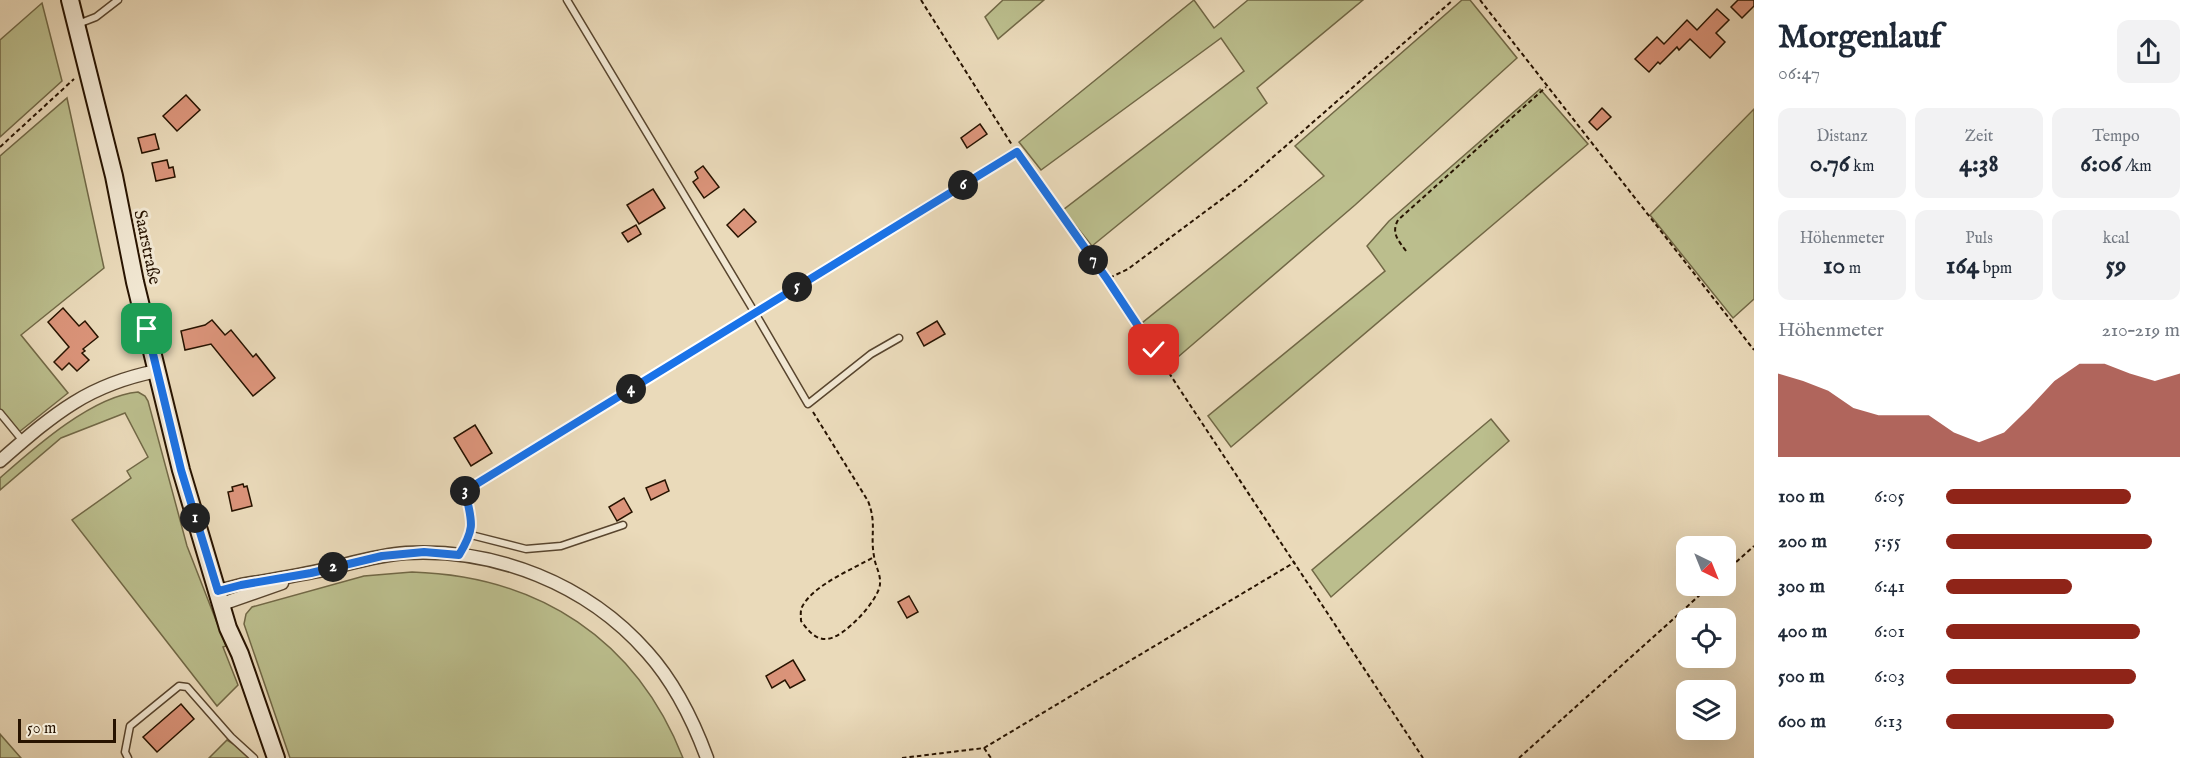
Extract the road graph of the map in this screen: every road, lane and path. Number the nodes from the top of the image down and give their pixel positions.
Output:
1 (70, 0) edge
2 (118, 0) edge
3 (567, 0) edge
4 (921, 0) edge
5 (1453, 0) edge
6 (1480, 0) edge
7 (76, 24) junction
8 (88, 74) junction
9 (1546, 87) junction
10 (0, 147) edge
11 (1017, 152) junction
12 (1406, 251) dead end
13 (1107, 279) junction
14 (755, 313) junction
15 (899, 338) dead end
16 (1754, 350) edge
17 (157, 371) junction
18 (808, 404) junction
19 (0, 413) edge
20 (23, 441) junction
21 (0, 461) edge
22 (623, 525) dead end
23 (471, 536) junction
24 (1754, 546) edge
25 (459, 555) junction
26 (874, 556) junction
27 (1295, 562) junction
28 (1736, 562) edge
29 (1699, 596) edge
30 (220, 598) junction
31 (984, 748) junction
32 (128, 758) edge
33 (254, 758) edge
34 (276, 758) edge
35 (707, 758) edge
36 (902, 758) edge
37 (991, 758) edge
38 (1423, 758) edge
39 (1519, 758) edge

1 - 7 main road, Saarstraße
2 - 7 lane
3 - 14 lane
4 - 11 path
5 - 13 path
6 - 9 path
7 - 8 main road, Saarstraße
8 - 10 path
8 - 17 main road, Saarstraße
9 - 12 path
9 - 16 path
11 - 13 path
11 - 14 lane
13 - 27 path
14 - 18 lane
14 - 23 lane
15 - 18 lane
17 - 20 street
17 - 30 main road, Saarstraße
18 - 26 path
19 - 20 lane
20 - 21 street
22 - 23 lane
23 - 25 lane
24 - 28 path
25 - 30 street
25 - 35 street
26 - 26 path
27 - 31 path
27 - 38 path
29 - 39 path
30 - 34 main road, Saarstraße
31 - 36 path
31 - 37 path
32 - 33 lane

